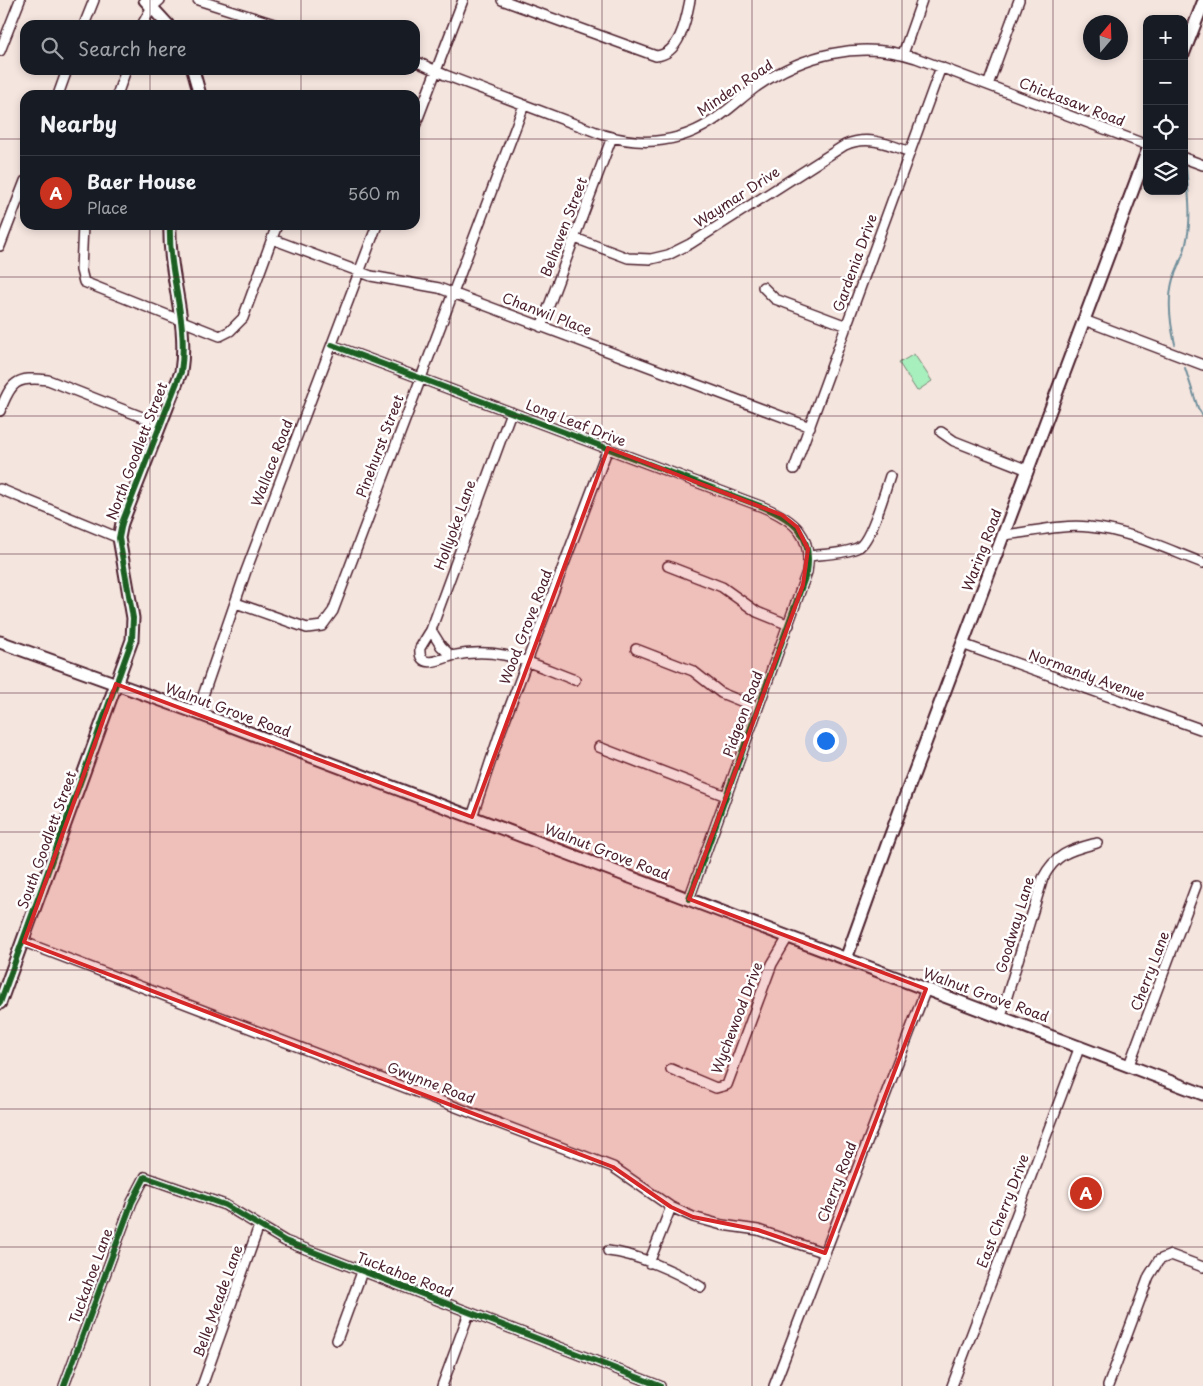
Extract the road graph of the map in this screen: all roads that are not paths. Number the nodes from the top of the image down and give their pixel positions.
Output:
1 (20, 0) edge
2 (94, 0) edge
3 (198, 0) edge
4 (463, 0) edge
5 (502, 0) edge
6 (690, 0) edge
7 (922, 0) edge
8 (1020, 0) edge
9 (152, 2) edge
10 (1203, 3) edge
11 (86, 20) edge
12 (144, 20) edge
13 (165, 20) edge
14 (261, 20) edge
15 (1188, 42) edge
16 (0, 51) edge
17 (903, 54) junction
18 (420, 64) edge
19 (941, 67) junction
20 (436, 70) junction
21 (65, 75) edge
22 (124, 75) edge
23 (194, 75) edge
24 (988, 85) junction
25 (60, 90) edge
26 (119, 90) edge
27 (199, 90) edge
28 (524, 105) junction
29 (420, 113) edge
30 (612, 137) junction
31 (1143, 143) edge
32 (910, 152) junction
33 (1188, 159) edge
34 (1143, 163) edge
35 (1203, 165) edge
36 (20, 194) edge
37 (83, 230) edge
38 (170, 230) edge
39 (275, 230) edge
40 (375, 230) edge
41 (575, 238) junction
42 (272, 239) junction
43 (0, 246) edge
44 (359, 272) junction
45 (763, 287) dead end
46 (452, 293) junction
47 (1084, 320) junction
48 (183, 322) junction
49 (847, 326) junction
50 (541, 327) junction
51 (332, 345) junction
52 (1203, 365) edge
53 (420, 378) junction
54 (0, 411) edge
55 (511, 412) junction
56 (160, 424) junction
57 (810, 427) junction
58 (941, 432) dead end
59 (608, 448) junction
60 (794, 468) dead end
61 (1028, 470) junction
62 (890, 476) dead end
63 (0, 489) edge
64 (1004, 536) junction
65 (119, 538) junction
66 (809, 556) junction
67 (1203, 563) edge
68 (668, 566) dead end
69 (236, 603) junction
70 (789, 625) junction
71 (431, 630) junction
72 (0, 642) edge
73 (962, 644) junction
74 (636, 649) dead end
75 (451, 656) junction
76 (527, 662) junction
77 (575, 680) dead end
78 (116, 684) junction
79 (758, 708) junction
80 (197, 713) junction
81 (1203, 730) edge
82 (599, 746) dead end
83 (726, 796) junction
84 (472, 817) junction
85 (1097, 843) dead end
86 (1196, 886) dead end
87 (689, 899) junction
88 (788, 937) junction
89 (24, 942) junction
90 (846, 959) junction
91 (926, 989) junction
92 (0, 1004) edge
93 (1002, 1016) junction
94 (1080, 1046) junction
95 (1129, 1065) junction
96 (671, 1069) dead end
97 (1203, 1094) edge
98 (145, 1177) joint
99 (670, 1207) junction
100 (259, 1226) junction
101 (608, 1251) dead end
102 (825, 1253) junction
103 (649, 1264) junction
104 (1203, 1267) edge
105 (362, 1272) junction
106 (702, 1287) dead end
107 (469, 1313) junction
108 (337, 1340) dead end
109 (644, 1383) edge
110 (64, 1386) edge
111 (202, 1386) edge
112 (442, 1386) edge
113 (660, 1386) edge
114 (774, 1386) edge
115 (952, 1386) edge
116 (1108, 1386) edge

1 - 16 street
2 - 11 street
3 - 14 street
4 - 20 street
5 - 6 street
7 - 17 street
8 - 24 street
9 - 12 street
9 - 13 main road
10 - 15 main road
17 - 19 street, Minden Road
17 - 30 street, Minden Road
18 - 20 street, Minden Road
19 - 24 street, Minden Road
19 - 32 street, Gardenia Drive
20 - 28 street, Minden Road
20 - 29 street
21 - 25 street
22 - 26 street
23 - 27 main road
24 - 31 street, Chickasaw Road
28 - 30 street, Minden Road
28 - 46 street, Pinehurst Street
30 - 41 street, Belhaven Street
32 - 41 street, Waymar Drive
32 - 49 street, Gardenia Drive
33 - 35 street
34 - 47 main road, Waring Road
36 - 43 street
37 - 48 street
38 - 48 main road, North Goodlett Street
39 - 42 street
40 - 44 street, Wallace Road
41 - 50 street, Belhaven Street
42 - 44 street, Chanwil Place
42 - 48 street
44 - 46 street, Chanwil Place
44 - 51 street, Wallace Road
45 - 49 street
46 - 50 street, Chanwil Place
46 - 53 street, Pinehurst Street
47 - 52 street
47 - 61 main road, Waring Road
48 - 56 main road, North Goodlett Street
49 - 57 street, Gardenia Drive
50 - 57 street, Chanwil Place
51 - 53 street, Long Leaf Drive
51 - 69 street, Wallace Road
53 - 55 street, Long Leaf Drive
53 - 69 street, Pinehurst Street
54 - 56 street
55 - 59 street, Long Leaf Drive
55 - 71 street, Hollyoke Lane
56 - 65 main road, North Goodlett Street
57 - 60 street, Gardenia Drive
58 - 61 street
59 - 66 street, Long Leaf Drive
59 - 76 street, Wood Grove Road
61 - 64 main road, Waring Road
62 - 66 street
63 - 65 street
64 - 67 street
64 - 73 main road, Waring Road
65 - 78 main road, North Goodlett Street
66 - 70 street, Pidgeon Road
68 - 70 street
69 - 80 street, Wallace Road
70 - 79 street, Pidgeon Road
71 - 75 street
71 - 75 street, Hollyoke Lane
72 - 78 main road, Walnut Grove Road
73 - 81 street, Normandy Avenue
73 - 90 main road, Waring Road
74 - 79 street
75 - 76 street
76 - 77 street
76 - 84 street, Wood Grove Road
78 - 80 main road, Walnut Grove Road
78 - 89 main road, South Goodlett Street
79 - 83 street, Pidgeon Road
80 - 84 main road, Walnut Grove Road
82 - 83 street
83 - 87 street, Pidgeon Road
84 - 87 main road, Walnut Grove Road
85 - 93 street, Goodway Lane
86 - 95 street, Cherry Lane
87 - 88 main road, Walnut Grove Road
88 - 90 main road, Walnut Grove Road
88 - 96 street, Wychewood Drive
89 - 92 main road, South Goodlett Street
89 - 99 street, Gwynne Road
90 - 91 main road, Walnut Grove Road
91 - 93 main road, Walnut Grove Road
91 - 102 street, Cherry Road
93 - 94 main road, Walnut Grove Road
94 - 95 main road, Walnut Grove Road
94 - 115 street, East Cherry Drive
95 - 97 main road, Walnut Grove Road
98 - 100 street, Tuckahoe Road
98 - 110 street, Tuckahoe Lane
99 - 102 street, Gwynne Road
99 - 103 street
100 - 105 street, Tuckahoe Road
100 - 111 street, Belle Meade Lane
101 - 103 street
102 - 114 street, Cherry Road
103 - 106 street
104 - 116 street
105 - 107 street, Tuckahoe Road
105 - 108 street
107 - 109 street, Tuckahoe Road
107 - 112 street
109 - 113 street, Tuckahoe Road

